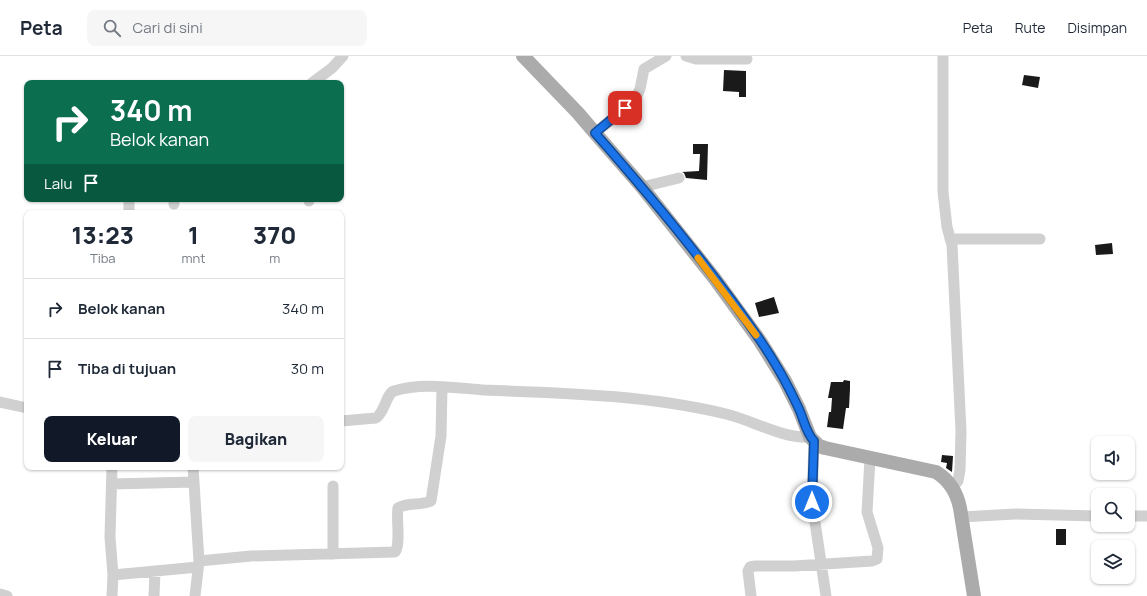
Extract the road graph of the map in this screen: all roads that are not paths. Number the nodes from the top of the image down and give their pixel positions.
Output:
1 (343, 56) edge
2 (523, 56) edge
3 (666, 56) edge
4 (686, 56) edge
5 (943, 56) edge
6 (747, 60) dead end
7 (316, 80) edge
8 (595, 133) junction
9 (678, 178) dead end
10 (642, 187) junction
11 (950, 239) junction
12 (1040, 239) dead end
13 (442, 388) junction
14 (0, 402) edge
15 (24, 407) edge
16 (344, 421) edge
17 (812, 439) junction
18 (870, 458) junction
19 (112, 470) edge
20 (193, 470) edge
21 (194, 482) junction
22 (112, 484) junction
23 (333, 486) dead end
24 (952, 488) junction
25 (1091, 516) edge
26 (1135, 516) edge
27 (1147, 516) edge
28 (961, 517) junction
29 (333, 554) junction
30 (198, 564) junction
31 (821, 564) junction
32 (156, 572) junction
33 (113, 575) junction
34 (0, 594) edge
35 (7, 596) edge
36 (112, 596) edge
37 (154, 596) edge
38 (195, 596) edge
39 (751, 596) edge
40 (826, 596) edge
41 (974, 596) edge

1 - 7 street
2 - 8 main road
3 - 8 street
4 - 6 street
5 - 11 street
8 - 10 main road
9 - 10 street
10 - 17 main road
11 - 12 street
11 - 24 street
13 - 16 street
13 - 17 street
13 - 29 street
14 - 15 street
17 - 18 main road
17 - 31 street
18 - 24 main road
18 - 31 street
19 - 22 street
20 - 21 street
21 - 22 street
21 - 30 street
22 - 33 street
23 - 29 street
24 - 28 main road
25 - 28 street
26 - 27 street
28 - 41 main road
29 - 30 street
30 - 32 street
30 - 38 street
31 - 39 street
31 - 40 street
32 - 33 street
32 - 37 street
33 - 36 street
34 - 35 street

